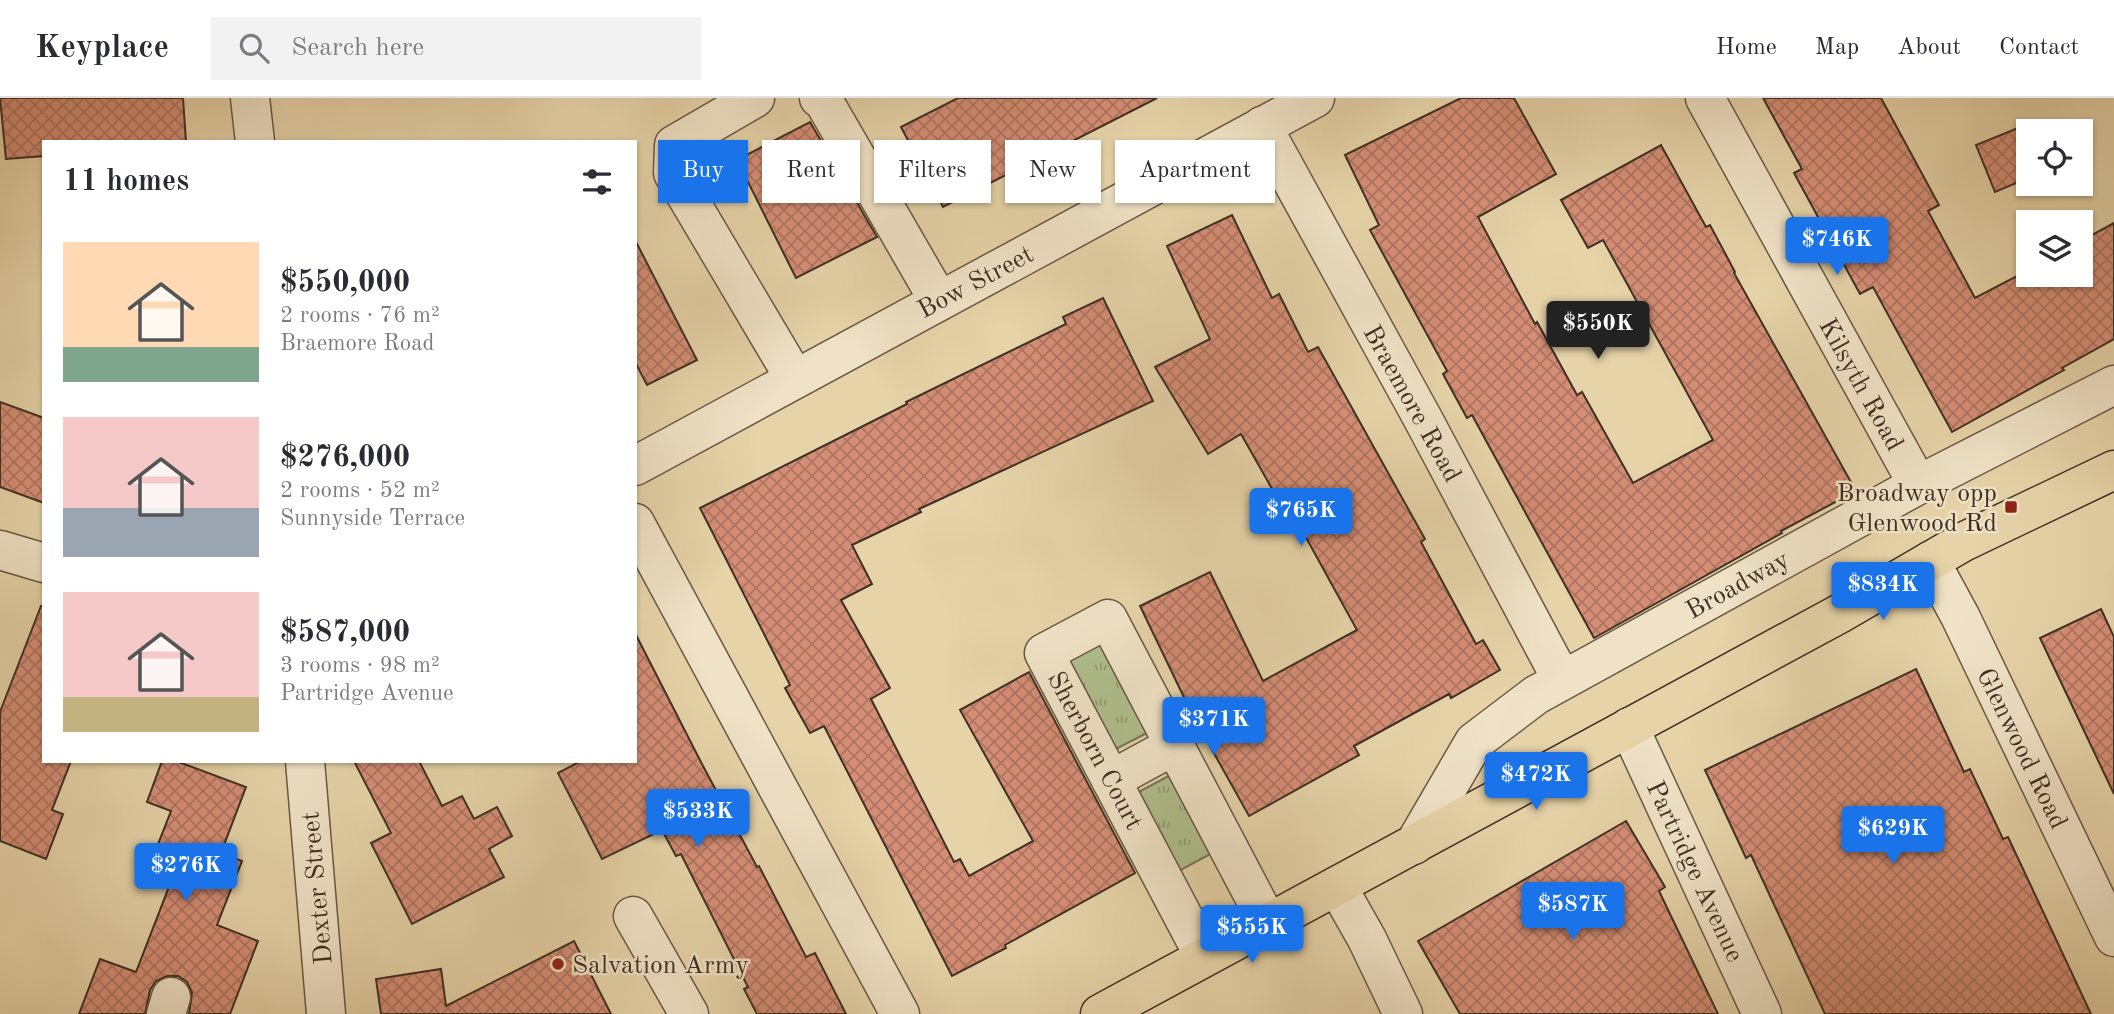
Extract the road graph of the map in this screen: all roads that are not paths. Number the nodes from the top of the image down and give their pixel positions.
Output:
1 (250, 98) edge
2 (755, 98) edge
3 (819, 98) edge
4 (1315, 98) edge
5 (1705, 98) edge
6 (1262, 127) junction
7 (254, 140) edge
8 (939, 301) junction
9 (795, 379) junction
10 (2114, 385) edge
11 (637, 465) edge
12 (2114, 470) edge
13 (1918, 485) junction
14 (637, 527) edge
15 (0, 550) edge
16 (1930, 561) junction
17 (42, 562) edge
18 (1562, 680) junction
19 (1629, 727) junction
20 (1175, 746) junction
21 (305, 763) edge
22 (1111, 780) junction
23 (1414, 845) junction
24 (1338, 886) junction
25 (633, 916) dead end
26 (1269, 923) junction
27 (2114, 936) edge
28 (1204, 956) junction
29 (326, 1014) edge
30 (690, 1014) edge
31 (900, 1014) edge
32 (1100, 1014) edge
33 (1403, 1014) edge
34 (1762, 1014) edge

1 - 7 street
2 - 9 street
3 - 8 street
4 - 6 street, Bow Street
5 - 13 street, Kilsyth Road
6 - 8 street, Bow Street
6 - 18 street, Braemore Road
8 - 9 street, Bow Street
9 - 11 street, Bow Street
10 - 13 street, Broadway
12 - 16 main road
13 - 18 street, Broadway
14 - 31 street
15 - 17 street
16 - 19 main road
16 - 27 street, Glenwood Road
18 - 23 street, Broadway
19 - 23 main road
19 - 34 street, Partridge Avenue
20 - 22 street
20 - 22 street, Sherborn Court
20 - 26 street, Sherborn Court
21 - 29 street, Dexter Street
22 - 28 street, Sherborn Court
23 - 24 main road
24 - 26 main road
24 - 33 street
25 - 30 street
26 - 28 main road
28 - 32 main road

